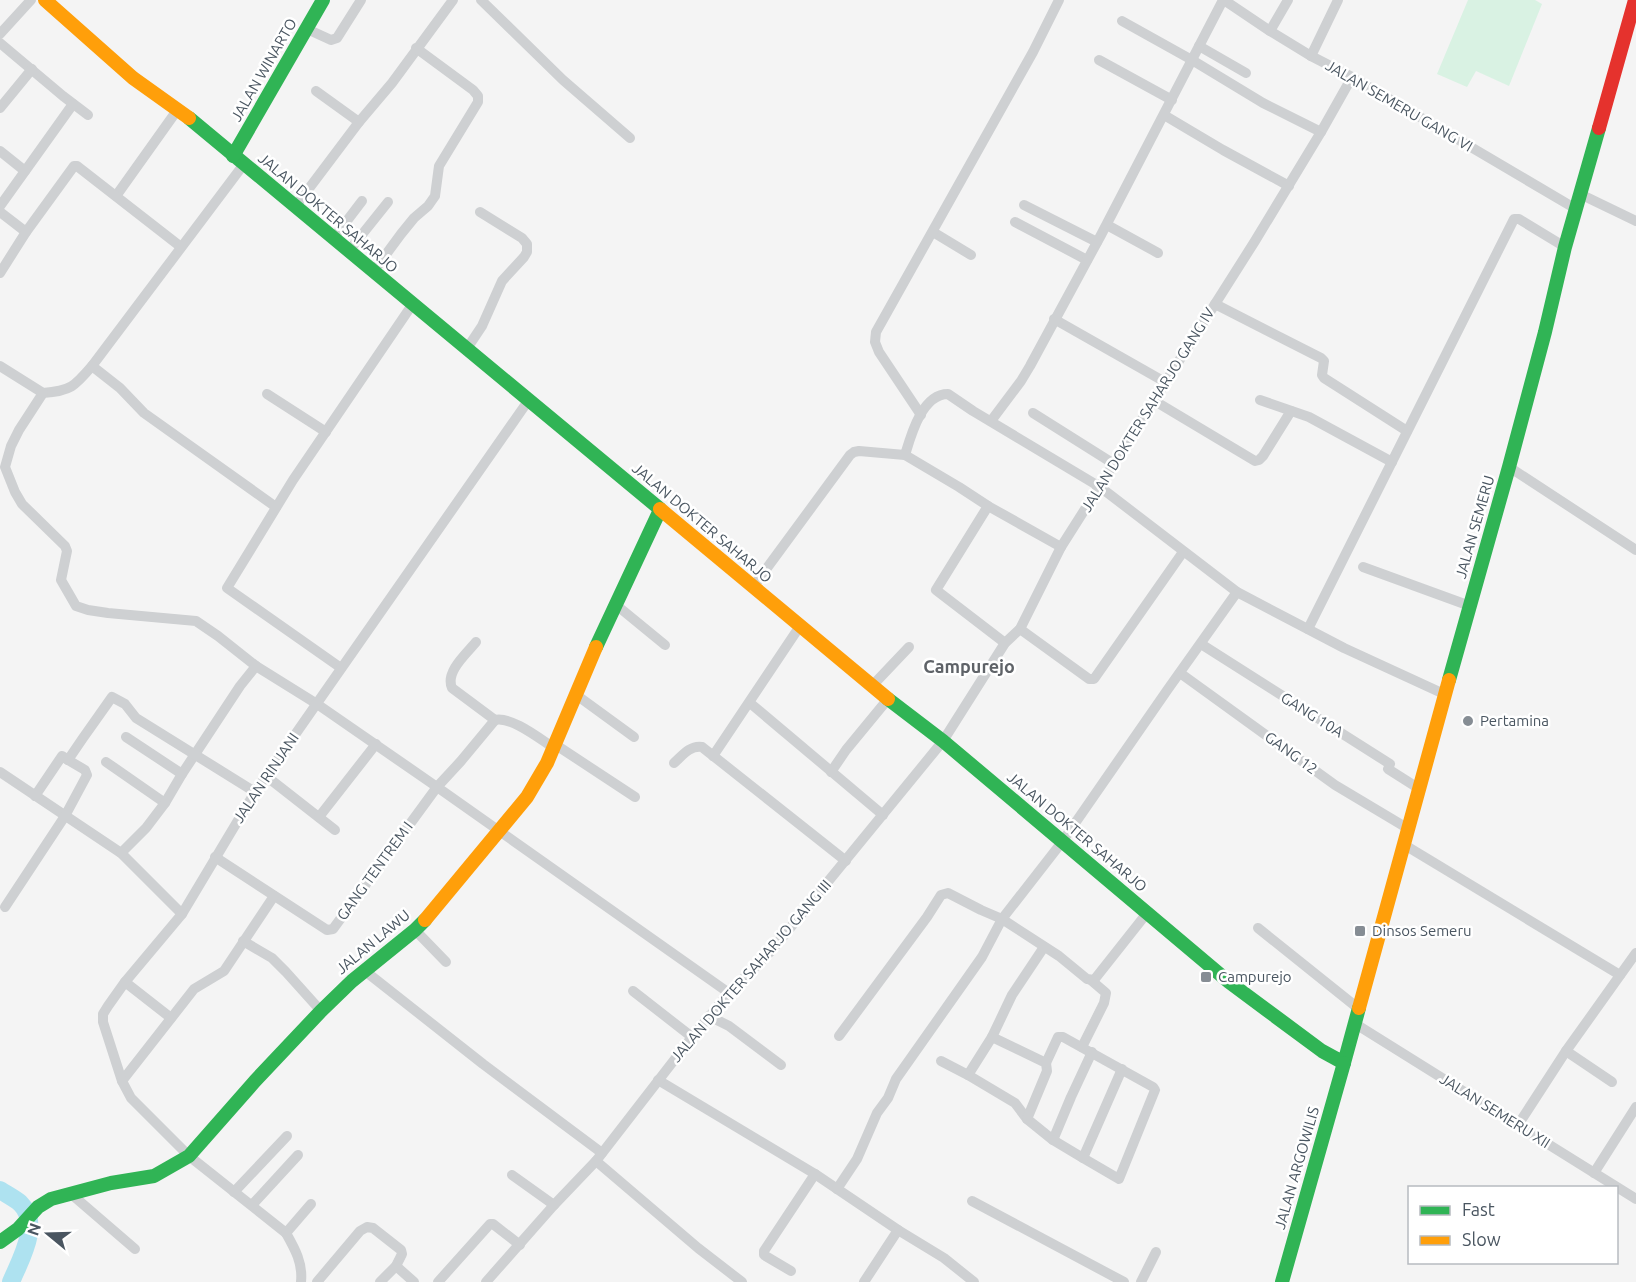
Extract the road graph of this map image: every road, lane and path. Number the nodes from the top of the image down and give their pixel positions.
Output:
1 (31, 0) edge
2 (45, 0) edge
3 (323, 0) edge
4 (361, 0) edge
5 (453, 0) edge
6 (481, 0) edge
7 (1059, 0) edge
8 (1223, 0) edge
9 (1288, 0) edge
10 (1338, 0) edge
11 (1635, 0) edge
12 (1122, 21) dead end
13 (307, 29) junction
14 (1270, 31) junction
15 (0, 34) edge
16 (0, 43) edge
17 (1199, 46) junction
18 (416, 48) junction
19 (1311, 56) junction
20 (1099, 60) dead end
21 (1192, 60) junction
22 (32, 69) junction
23 (1246, 73) dead end
24 (1352, 76) junction
25 (316, 91) dead end
26 (1172, 100) junction
27 (73, 104) junction
28 (0, 108) edge
29 (178, 109) junction
30 (88, 115) dead end
31 (1164, 115) junction
32 (359, 122) junction
33 (1321, 132) junction
34 (630, 138) dead end
35 (0, 151) edge
36 (238, 160) junction
37 (25, 171) junction
38 (1288, 186) junction
39 (1580, 194) junction
40 (116, 196) junction
41 (362, 201) dead end
42 (388, 202) dead end
43 (1024, 205) dead end
44 (0, 206) edge
45 (295, 207) junction
46 (1576, 209) junction
47 (480, 212) dead end
48 (3, 214) edge
49 (1636, 221) edge
50 (1015, 222) dead end
51 (1107, 225) junction
52 (0, 227) edge
53 (26, 232) junction
54 (933, 232) junction
55 (333, 239) junction
56 (1097, 242) junction
57 (181, 247) junction
58 (1565, 247) junction
59 (348, 252) junction
60 (1158, 254) dead end
61 (970, 255) dead end
62 (1087, 260) junction
63 (373, 272) junction
64 (0, 273) edge
65 (412, 304) junction
66 (1215, 304) junction
67 (1054, 319) junction
68 (466, 350) junction
69 (0, 366) edge
70 (92, 366) junction
71 (1165, 382) junction
72 (43, 393) junction
73 (267, 394) dead end
74 (1153, 400) junction
75 (1260, 400) dead end
76 (528, 401) junction
77 (1291, 411) junction
78 (1033, 413) dead end
79 (921, 415) junction
80 (991, 421) junction
81 (1407, 431) junction
82 (326, 432) junction
83 (905, 455) junction
84 (1392, 462) junction
85 (1114, 464) junction
86 (1509, 467) junction
87 (1100, 487) junction
88 (988, 506) junction
89 (276, 507) junction
90 (660, 510) junction
91 (1061, 547) junction
92 (1636, 550) edge
93 (1183, 552) junction
94 (1363, 567) dead end
95 (753, 587) junction
96 (1237, 592) junction
97 (615, 604) junction
98 (1470, 606) junction
99 (800, 626) junction
100 (1020, 629) junction
101 (1308, 629) junction
102 (476, 642) dead end
103 (1005, 644) junction
104 (1201, 644) junction
105 (665, 645) dead end
106 (909, 647) dead end
107 (256, 666) junction
108 (341, 669) junction
109 (1180, 673) junction
110 (872, 686) junction
111 (575, 694) junction
112 (1444, 694) junction
113 (888, 699) junction
114 (750, 703) junction
115 (317, 704) junction
116 (495, 720) junction
117 (126, 737) dead end
118 (634, 737) dead end
119 (944, 741) junction
120 (376, 744) junction
121 (555, 746) junction
122 (195, 754) junction
123 (713, 756) junction
124 (68, 760) junction
125 (106, 762) dead end
126 (674, 764) dead end
127 (0, 772) edge
128 (831, 772) junction
129 (182, 774) junction
130 (266, 776) junction
131 (437, 787) junction
132 (1418, 788) junction
133 (255, 792) junction
134 (35, 796) junction
135 (635, 797) dead end
136 (165, 803) junction
137 (883, 815) junction
138 (65, 816) junction
139 (319, 817) junction
140 (1407, 828) junction
141 (335, 830) dead end
142 (500, 831) junction
143 (1062, 842) junction
144 (1402, 844) junction
145 (121, 853) junction
146 (215, 857) junction
147 (846, 861) junction
148 (274, 896) junction
149 (4, 907) dead end
150 (1147, 913) junction
151 (182, 914) junction
152 (1002, 919) junction
153 (1258, 928) dead end
154 (415, 930) junction
155 (243, 941) junction
156 (1044, 946) junction
157 (1636, 953) edge
158 (446, 962) dead end
159 (365, 971) junction
160 (1620, 975) junction
161 (1092, 981) junction
162 (124, 982) junction
163 (633, 991) dead end
164 (729, 993) junction
165 (1359, 1009) junction
166 (321, 1011) junction
167 (709, 1016) junction
168 (171, 1018) junction
169 (1354, 1023) junction
170 (839, 1036) dead end
171 (692, 1037) junction
172 (992, 1037) junction
173 (1087, 1050) junction
174 (1566, 1051) junction
175 (941, 1061) dead end
176 (1046, 1063) junction
177 (1344, 1063) junction
178 (781, 1065) dead end
179 (1122, 1068) junction
180 (969, 1075) junction
181 (658, 1080) junction
182 (122, 1081) junction
183 (1612, 1082) dead end
184 (1636, 1107) edge
185 (1027, 1119) junction
186 (1518, 1125) junction
187 (287, 1136) dead end
188 (1053, 1140) junction
189 (298, 1155) dead end
190 (189, 1156) junction
191 (599, 1157) junction
192 (1083, 1158) junction
193 (1594, 1173) junction
194 (815, 1174) junction
195 (512, 1175) dead end
196 (1615, 1186) edge
197 (1618, 1188) edge
198 (837, 1189) junction
199 (234, 1192) junction
200 (70, 1193) junction
201 (1636, 1199) edge
202 (972, 1201) dead end
203 (311, 1204) dead end
204 (252, 1205) junction
205 (554, 1205) junction
206 (898, 1230) junction
207 (286, 1233) junction
208 (0, 1242) edge
209 (520, 1245) junction
210 (135, 1249) dead end
211 (1156, 1252) dead end
212 (396, 1266) junction
213 (791, 1271) dead end
214 (301, 1282) edge
215 (317, 1282) edge
216 (380, 1282) edge
217 (414, 1282) edge
218 (438, 1282) edge
219 (486, 1282) edge
220 (742, 1282) edge
221 (864, 1282) edge
222 (974, 1282) edge
223 (1124, 1282) edge
224 (1141, 1282) edge
225 (1282, 1282) edge

1 - 15 street
2 - 29 main road, JALAN DOKTER SAHARJO
3 - 13 main road, JALAN WINARTO
4 - 13 street
5 - 18 street
6 - 34 street
7 - 54 street
8 - 14 street, JALAN SEMERU GANG VI
8 - 17 street
9 - 14 street
10 - 19 street
11 - 39 main road, JALAN SEMERU
12 - 21 street
13 - 36 main road, JALAN WINARTO
14 - 19 street, JALAN SEMERU GANG VI
16 - 22 street
17 - 21 street
17 - 23 street
18 - 32 street
18 - 63 street
19 - 24 street, JALAN SEMERU GANG VI
20 - 26 street
21 - 26 street
21 - 33 street
22 - 27 street
22 - 28 street
24 - 33 street, JALAN DOKTER SAHARJO GANG IV
24 - 46 street, JALAN SEMERU GANG VI
25 - 32 street
26 - 31 street
27 - 30 street
27 - 37 street
29 - 36 main road, JALAN DOKTER SAHARJO
29 - 40 street
31 - 38 street
31 - 51 street
32 - 45 street
33 - 38 street, JALAN DOKTER SAHARJO GANG IV
35 - 37 street
36 - 45 main road, JALAN DOKTER SAHARJO
36 - 57 street
37 - 44 street
38 - 66 street, JALAN DOKTER SAHARJO GANG IV
39 - 46 main road, JALAN SEMERU
39 - 49 street
40 - 53 street
40 - 57 street
41 - 55 street
42 - 59 street
43 - 56 street
45 - 55 main road, JALAN DOKTER SAHARJO
46 - 58 main road, JALAN SEMERU
47 - 68 street
48 - 52 street
48 - 53 street
50 - 62 street
51 - 56 street
51 - 60 street
53 - 64 street
54 - 61 street
54 - 79 street
55 - 59 main road, JALAN DOKTER SAHARJO
56 - 62 street
57 - 70 street
58 - 81 street
58 - 86 main road, JALAN SEMERU
59 - 63 main road, JALAN DOKTER SAHARJO
62 - 67 street
63 - 65 main road, JALAN DOKTER SAHARJO
65 - 68 main road, JALAN DOKTER SAHARJO
65 - 82 street
66 - 71 street, JALAN DOKTER SAHARJO GANG IV
66 - 81 street
67 - 71 street
67 - 80 street
68 - 76 main road, JALAN DOKTER SAHARJO
69 - 72 street
70 - 72 street
70 - 89 street
71 - 74 street, JALAN DOKTER SAHARJO GANG IV
72 - 107 street
73 - 82 street
74 - 77 street
74 - 85 street, JALAN DOKTER SAHARJO GANG IV
75 - 77 street
76 - 90 main road, JALAN DOKTER SAHARJO
76 - 108 street, JALAN RINJANI
77 - 84 street
78 - 85 street
79 - 80 street
79 - 83 street
80 - 87 street
81 - 84 street
82 - 89 street
83 - 88 street
83 - 95 street
84 - 101 street
85 - 87 street, JALAN DOKTER SAHARJO GANG IV
86 - 92 street
86 - 98 main road, JALAN SEMERU
87 - 91 street, JALAN DOKTER SAHARJO GANG IV
87 - 93 street
88 - 91 street
88 - 103 street
89 - 108 street
90 - 95 main road, JALAN DOKTER SAHARJO
90 - 97 main road, JALAN LAWU
91 - 100 street, JALAN DOKTER SAHARJO GANG IV
93 - 96 street
93 - 100 street
94 - 98 street
95 - 99 main road, JALAN DOKTER SAHARJO
96 - 101 street
96 - 104 street
97 - 105 street
97 - 111 main road, JALAN LAWU
98 - 112 main road, JALAN SEMERU
99 - 110 main road, JALAN DOKTER SAHARJO
99 - 114 street
100 - 103 street, JALAN DOKTER SAHARJO GANG IV
101 - 112 street
102 - 116 street
103 - 119 street, JALAN DOKTER SAHARJO GANG IV
104 - 109 street
104 - 132 street, GANG 10A
106 - 110 street
107 - 115 street
107 - 122 street
108 - 115 street, JALAN RINJANI
109 - 140 street, GANG 12
109 - 143 street
110 - 113 main road, JALAN DOKTER SAHARJO
111 - 118 street
111 - 121 main road, JALAN LAWU
112 - 132 main road, JALAN SEMERU
113 - 119 main road, JALAN DOKTER SAHARJO
113 - 128 street
114 - 123 street
114 - 128 street
115 - 120 street
115 - 130 street, JALAN RINJANI
116 - 121 street
116 - 131 street
117 - 129 street
119 - 137 street, JALAN DOKTER SAHARJO GANG III
119 - 143 main road, JALAN DOKTER SAHARJO
120 - 131 street
120 - 139 street
121 - 135 street
121 - 142 main road, JALAN LAWU
122 - 124 street
122 - 129 street
122 - 133 street
123 - 126 street
123 - 147 street
124 - 134 street
124 - 138 street
125 - 136 street
127 - 134 street
128 - 137 street
129 - 136 street
130 - 133 street, JALAN RINJANI
130 - 139 street
131 - 142 street
131 - 148 street, GANG TENTREM I
132 - 140 main road, JALAN SEMERU
133 - 146 street, JALAN RINJANI
134 - 138 street
136 - 145 street
137 - 147 street, JALAN DOKTER SAHARJO GANG III
138 - 145 street
138 - 149 street
139 - 141 street
140 - 144 main road, JALAN SEMERU
142 - 154 main road, JALAN LAWU
142 - 164 street
143 - 150 main road, JALAN DOKTER SAHARJO
143 - 152 street
144 - 160 street
144 - 165 main road, JALAN SEMERU
145 - 151 street
146 - 148 street, GANG TENTREM I
146 - 151 street, JALAN RINJANI
147 - 164 street, JALAN DOKTER SAHARJO GANG III
148 - 155 street
150 - 161 street
150 - 177 main road, JALAN DOKTER SAHARJO
151 - 162 street, JALAN RINJANI
152 - 156 street
152 - 170 street
152 - 198 street
153 - 165 street
154 - 158 street
154 - 159 main road, JALAN LAWU
155 - 166 street
155 - 168 street
156 - 161 street
156 - 172 street
157 - 160 street
159 - 166 main road, JALAN LAWU
159 - 191 street
160 - 174 street
161 - 173 street
162 - 168 street
162 - 182 street, JALAN RINJANI
163 - 171 street
164 - 167 street, JALAN DOKTER SAHARJO GANG III
165 - 169 main road, JALAN SEMERU
166 - 190 main road, JALAN LAWU
167 - 171 street, JALAN DOKTER SAHARJO GANG III
167 - 178 street
168 - 182 street
169 - 177 main road, JALAN SEMERU
169 - 186 street, JALAN SEMERU XII
171 - 181 street, JALAN DOKTER SAHARJO GANG III
172 - 176 street
172 - 180 street
173 - 176 street
173 - 179 street
173 - 188 street
174 - 183 street
174 - 186 street
175 - 180 street
176 - 185 street
177 - 225 main road, JALAN ARGOWILIS
179 - 192 street
179 - 192 street
180 - 185 street
181 - 191 street, JALAN DOKTER SAHARJO GANG III
181 - 194 street
182 - 190 street, JALAN RINJANI
184 - 193 street
185 - 188 street
186 - 193 street, JALAN SEMERU XII
187 - 199 street
188 - 192 street
189 - 204 street
190 - 199 street, JALAN RINJANI
190 - 200 main road, JALAN LAWU
191 - 205 street, JALAN DOKTER SAHARJO GANG III
191 - 220 street
193 - 196 street, JALAN SEMERU XII
194 - 198 street
194 - 213 street
195 - 205 street
197 - 201 street, JALAN SEMERU XII
198 - 206 street
199 - 204 street, JALAN RINJANI
200 - 208 main road, JALAN LAWU
200 - 210 street
202 - 223 street
203 - 207 street
204 - 207 street, JALAN RINJANI
205 - 209 street, JALAN DOKTER SAHARJO GANG III
206 - 221 street
206 - 222 street
207 - 214 street
209 - 218 street
209 - 219 street, JALAN DOKTER SAHARJO GANG III
211 - 224 street
212 - 215 street
212 - 216 street
212 - 217 street

